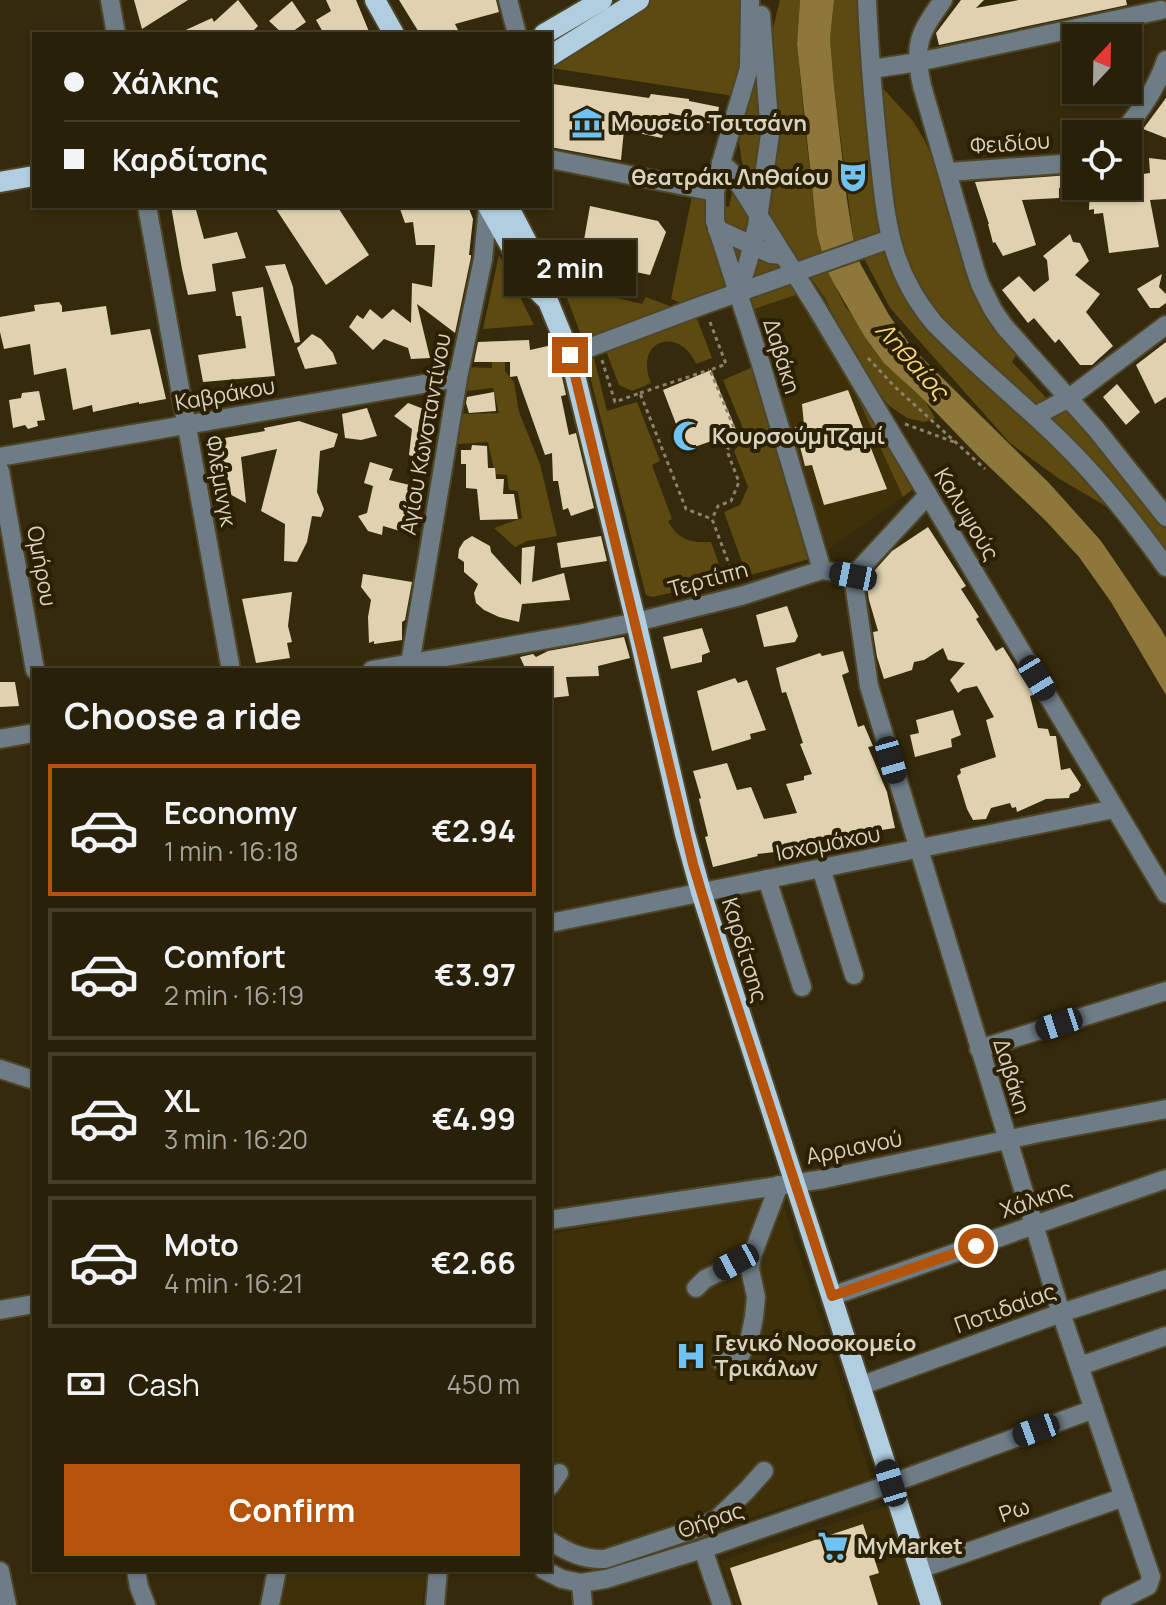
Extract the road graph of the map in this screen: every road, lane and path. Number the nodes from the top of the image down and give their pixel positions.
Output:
1 (110, 0) edge
2 (375, 0) edge
3 (508, 0) edge
4 (639, 0) edge
5 (750, 0) edge
6 (760, 0) edge
7 (867, 0) edge
8 (943, 0) edge
9 (1143, 0) edge
10 (610, 4) edge
11 (1164, 12) edge
12 (116, 32) edge
13 (393, 32) edge
14 (516, 32) edge
15 (548, 32) edge
16 (552, 54) edge
17 (1166, 60) edge
18 (918, 62) junction
19 (872, 69) junction
20 (1131, 120) edge
21 (552, 159) edge
22 (721, 163) junction
23 (1062, 164) edge
24 (948, 172) junction
25 (32, 176) edge
26 (0, 182) edge
27 (715, 192) junction
28 (147, 208) edge
29 (488, 208) edge
30 (489, 208) edge
31 (517, 216) edge
32 (758, 217) junction
33 (717, 229) junction
34 (890, 239) junction
35 (752, 245) junction
36 (782, 255) junction
37 (795, 273) junction
38 (738, 293) junction
39 (548, 301) junction
40 (703, 305) junction
41 (1166, 325) edge
42 (597, 345) junction
43 (864, 354) dead end
44 (570, 355) junction
45 (710, 370) junction
46 (458, 378) junction
47 (640, 393) junction
48 (1069, 398) junction
49 (879, 413) junction
50 (1035, 416) junction
51 (187, 425) junction
52 (957, 443) junction
53 (0, 457) edge
54 (985, 469) dead end
55 (0, 471) edge
56 (925, 491) junction
57 (1166, 517) edge
58 (712, 519) junction
59 (1166, 567) edge
60 (822, 570) junction
61 (853, 576) junction
62 (741, 596) junction
63 (636, 622) junction
64 (410, 667) edge
65 (35, 668) edge
66 (231, 668) edge
67 (32, 733) edge
68 (0, 739) edge
69 (1114, 809) junction
70 (918, 850) junction
71 (821, 868) junction
72 (767, 879) junction
73 (701, 892) junction
74 (1166, 894) edge
75 (552, 923) edge
76 (854, 975) dead end
77 (802, 987) dead end
78 (1166, 991) edge
79 (979, 1049) junction
80 (0, 1069) edge
81 (32, 1079) edge
82 (1166, 1109) edge
83 (1007, 1140) junction
84 (1166, 1179) edge
85 (786, 1184) junction
86 (552, 1220) edge
87 (1033, 1226) junction
88 (752, 1256) junction
89 (1166, 1279) edge
90 (696, 1288) dead end
91 (832, 1296) junction
92 (32, 1304) edge
93 (0, 1310) edge
94 (1061, 1313) junction
95 (1166, 1336) edge
96 (721, 1361) dead end
97 (1080, 1366) junction
98 (860, 1386) junction
99 (1094, 1409) junction
100 (764, 1471) dead end
101 (891, 1483) junction
102 (1124, 1497) junction
103 (552, 1542) edge
104 (703, 1549) junction
105 (920, 1569) junction
106 (0, 1571) edge
107 (136, 1572) edge
108 (277, 1572) edge
109 (438, 1572) edge
110 (548, 1572) edge
111 (581, 1583) junction
112 (7, 1605) edge
113 (145, 1605) edge
114 (270, 1605) edge
115 (435, 1605) edge
116 (583, 1605) edge
117 (722, 1605) edge
118 (931, 1605) edge
119 (1110, 1605) edge

1 - 12 street
2 - 13 main road
3 - 14 street
4 - 10 main road
5 - 22 street, Δαβάκη
6 - 32 street
7 - 19 street
8 - 18 street
9 - 11 street
10 - 15 main road
10 - 16 main road
11 - 18 street
17 - 20 street
18 - 19 street
18 - 24 street
19 - 34 street
21 - 27 street
22 - 27 street, Δαβάκη
22 - 32 street, Καλυψούς
23 - 24 street, Φειδίου
24 - 48 street
25 - 26 main road
27 - 33 street, Δαβάκη
28 - 51 street, Φλέμινγκ
29 - 46 street, Αγίου Κωνσταντίνου
30 - 39 main road
31 - 39 main road
32 - 35 street
32 - 36 street, Καλυψούς
33 - 35 street
33 - 38 street, Δαβάκη
34 - 37 street
34 - 50 street
35 - 36 street
35 - 38 street
36 - 37 street, Καλυψούς
37 - 38 street
37 - 49 street, Καλυψούς
38 - 40 street
38 - 60 street, Δαβάκη
39 - 44 main road, Καρδίτσης
40 - 42 street
40 - 45 path
41 - 48 street
42 - 44 street
42 - 47 path
43 - 52 path
44 - 63 main road, Καρδίτσης
45 - 47 path
45 - 58 path
46 - 51 street, Καβράκου
46 - 64 street, Αγίου Κωνσταντίνου
47 - 58 path
48 - 50 street
48 - 57 street
49 - 52 path
49 - 56 street, Καλυψούς
50 - 59 street
51 - 53 street, Καβράκου
51 - 66 street, Φλέμινγκ
52 - 54 path
55 - 65 street, Ομήρου
56 - 61 street
56 - 69 street, Καλυψούς
58 - 62 path
60 - 61 street, Τερτίπη
60 - 62 street, Τερτίπη
61 - 70 street, Δαβάκη
62 - 63 street, Τερτίπη
63 - 64 street, Τερτίπη
63 - 73 main road, Καρδίτσης
67 - 68 street
69 - 70 street, Ισχομάχου
69 - 74 street, Καλυψούς
70 - 71 street, Ισχομάχου
70 - 79 street, Δαβάκη
71 - 72 street, Ισχομάχου
71 - 76 street
72 - 73 street, Ισχομάχου
72 - 77 street
73 - 75 street, Ισχομάχου
73 - 85 main road, Καρδίτσης
78 - 79 street
79 - 83 street, Δαβάκη
80 - 81 street
82 - 83 street, Αρριανού
83 - 85 street, Αρριανού
83 - 87 street, Δαβάκη
84 - 87 street, Χάλκης
85 - 86 street, Αρριανού
85 - 88 street
85 - 91 main road, Καρδίτσης
87 - 91 street, Χάλκης
87 - 94 street, Δαβάκη
88 - 90 street
88 - 96 street
89 - 94 street, Ποτιδαίας
91 - 98 main road, Καρδίτσης
92 - 93 street
94 - 97 street, Δαβάκη
94 - 98 street, Ποτιδαίας
95 - 97 street
97 - 99 street, Δαβάκη
98 - 101 main road, Καρδίτσης
99 - 101 street, Θήρας
99 - 102 street, Δαβάκη
100 - 103 street
101 - 104 street, Θήρας
101 - 105 main road, Καρδίτσης
102 - 105 street, Ρω
102 - 119 street, Δαβάκη
104 - 111 street, Θήρας
104 - 117 street
105 - 118 main road, Καρδίτσης
106 - 112 street
107 - 113 street
108 - 114 street
109 - 115 street
110 - 111 street
111 - 116 street

